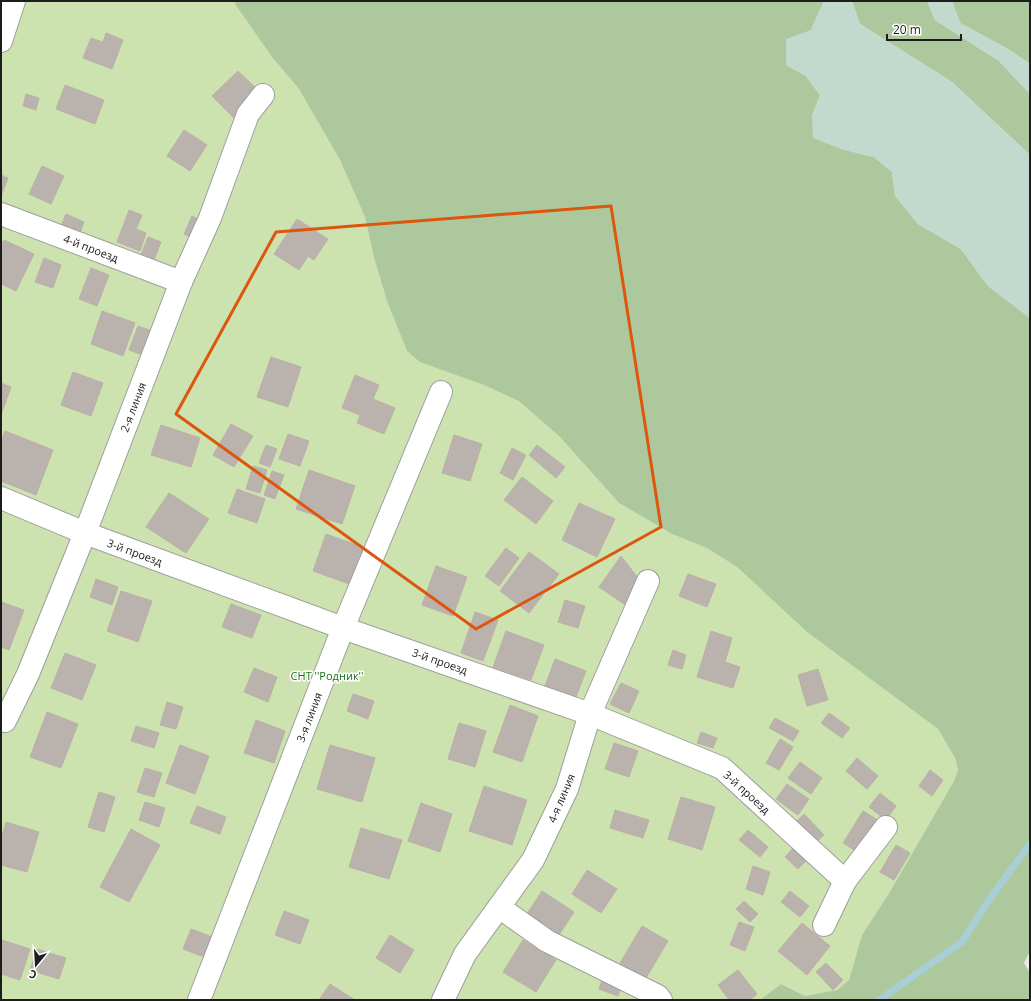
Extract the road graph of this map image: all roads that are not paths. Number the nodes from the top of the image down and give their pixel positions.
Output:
1 (14, 1) edge
2 (1, 41) edge
3 (263, 95) dead end
4 (1, 214) edge
5 (180, 282) junction
6 (441, 392) dead end
7 (1, 498) edge
8 (85, 533) junction
9 (648, 581) dead end
10 (343, 628) junction
11 (590, 714) junction
12 (4, 721) dead end
13 (886, 827) dead end
14 (845, 881) junction
15 (499, 907) junction
16 (824, 925) dead end
17 (199, 1000) edge
18 (443, 1000) edge
19 (661, 1000) edge

1 - 2 street
3 - 5 street, 2-я линия
4 - 5 street, 4-й проезд
5 - 8 street, 2-я линия
6 - 10 street, 3-я линия
7 - 8 street, 3-й проезд
8 - 10 street, 3-й проезд
8 - 12 street, 2-я линия
9 - 11 street, 4-я линия
10 - 11 street, 3-й проезд
10 - 17 street, 3-я линия
11 - 14 street, 3-й проезд
11 - 15 street, 4-я линия
13 - 14 street
14 - 16 street
15 - 18 street, 4-я линия
15 - 19 street

